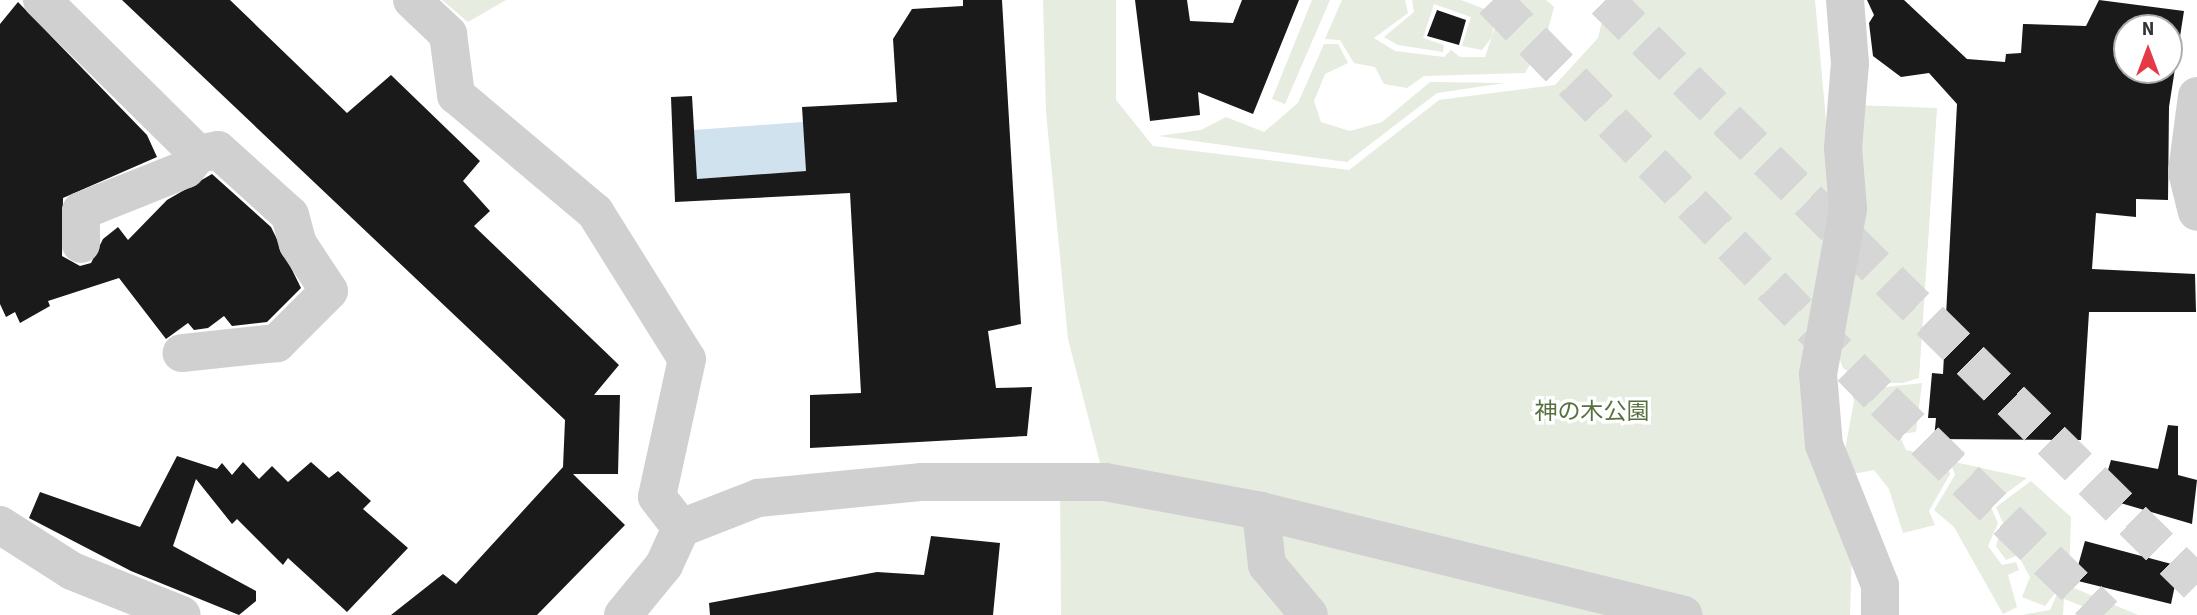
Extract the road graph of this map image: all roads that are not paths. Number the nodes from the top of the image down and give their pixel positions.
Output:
1 (42, 0) edge
2 (412, 0) edge
3 (1846, 0) edge
4 (2197, 96) edge
5 (198, 154) junction
6 (2197, 212) edge
7 (81, 244) dead end
8 (182, 353) dead end
9 (1261, 511) junction
10 (0, 526) edge
11 (681, 528) junction
12 (182, 615) edge
13 (623, 615) edge
14 (1309, 615) edge
15 (1683, 615) edge
16 (1880, 615) edge

1 - 5 street
2 - 11 street
3 - 16 street
4 - 6 street
5 - 7 street
5 - 8 street
9 - 11 street
9 - 14 street
9 - 15 street
10 - 12 street
11 - 13 street

